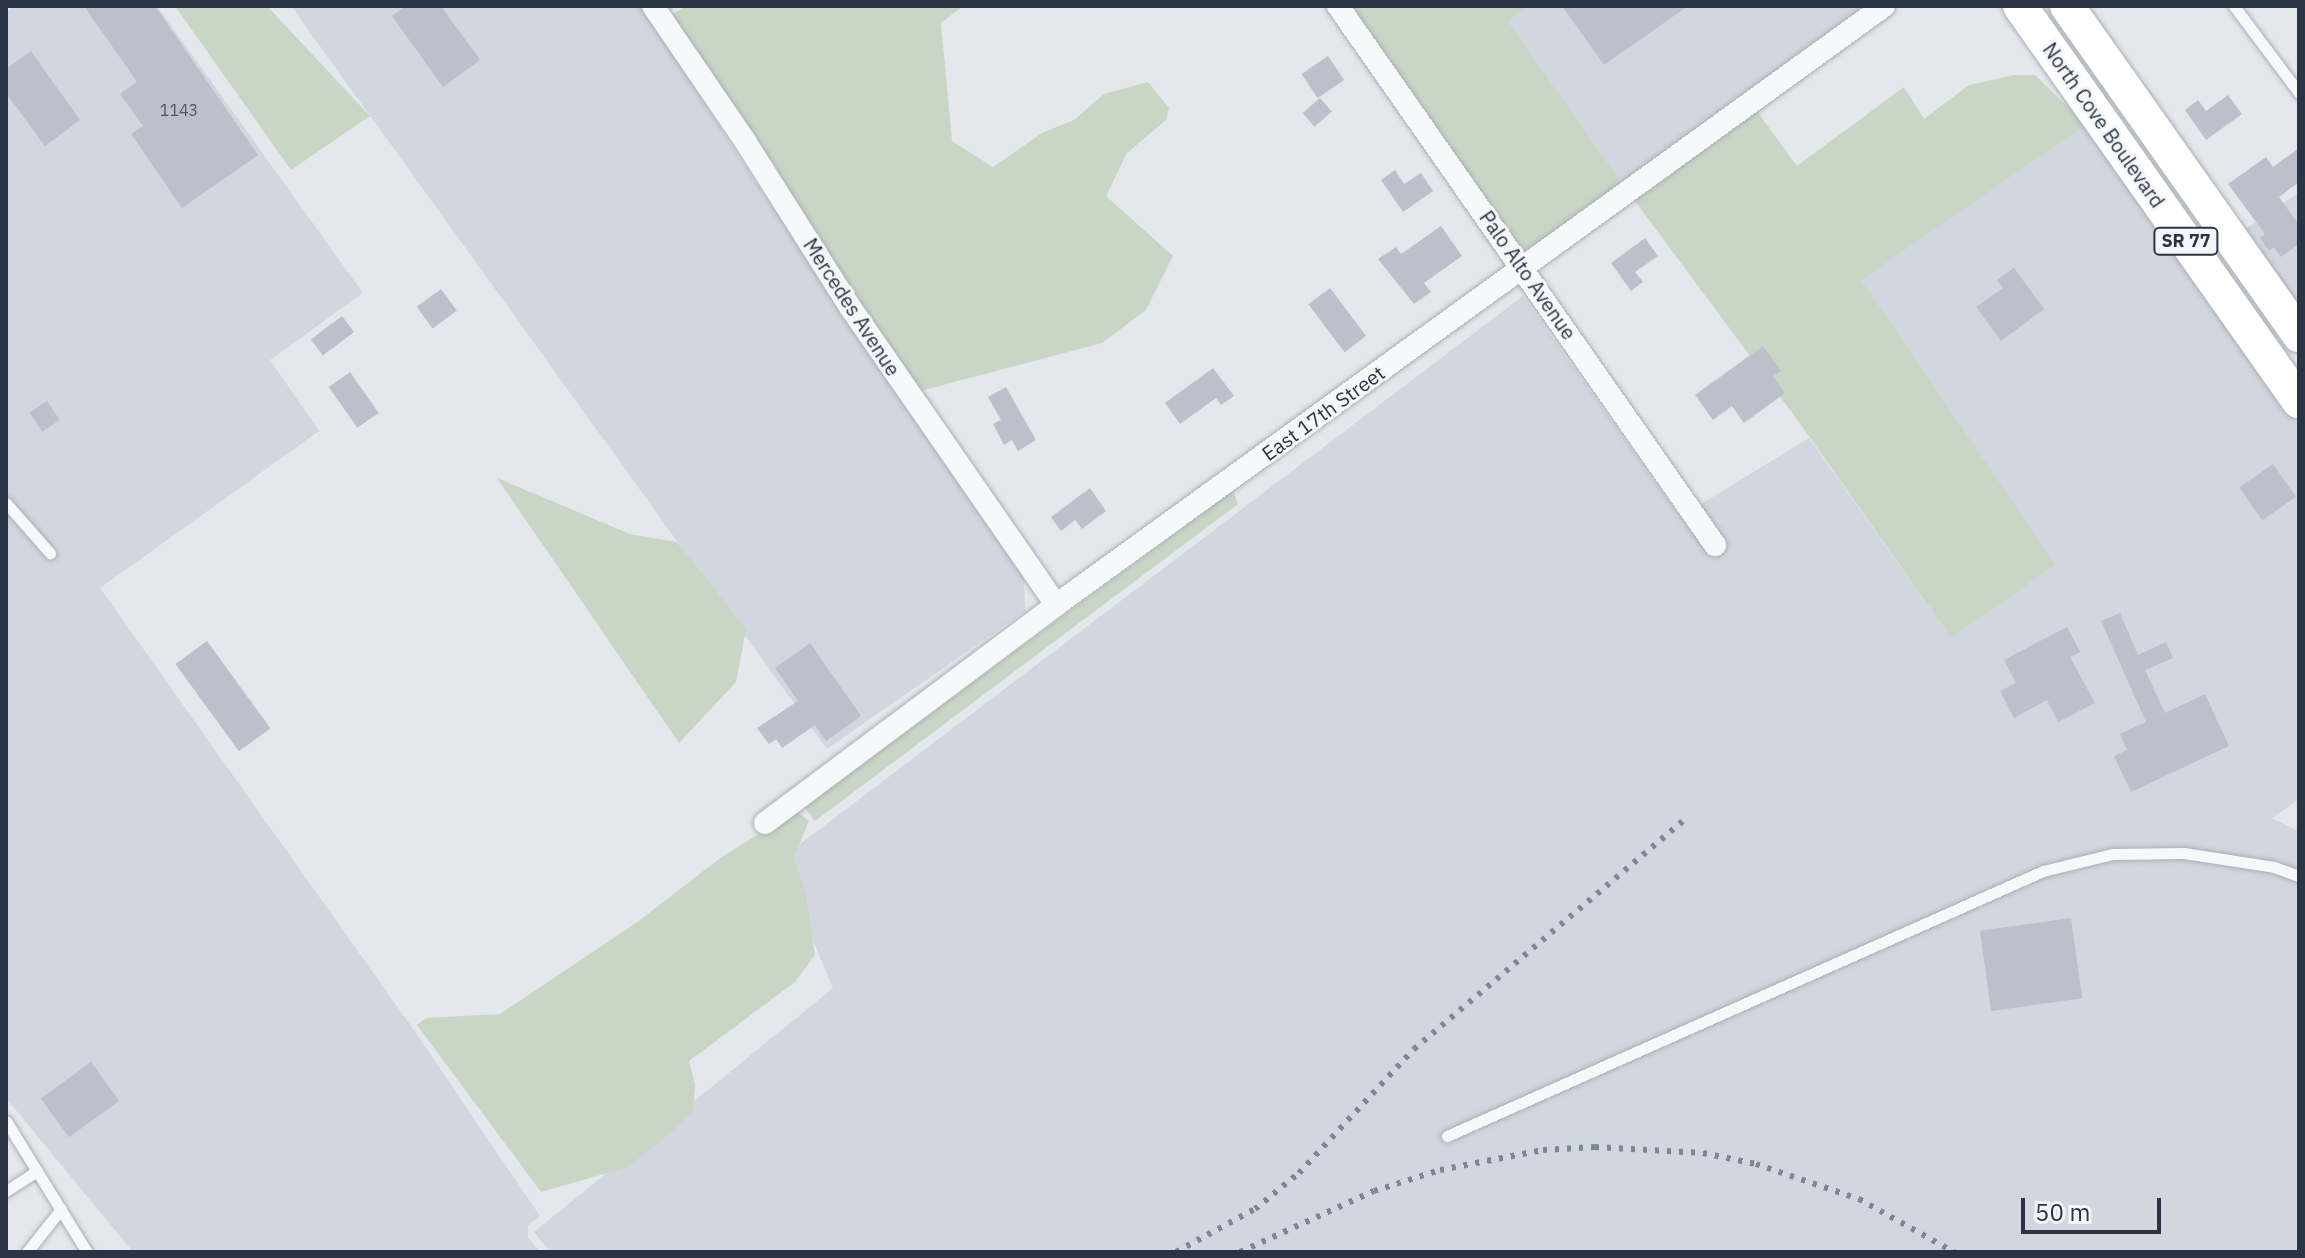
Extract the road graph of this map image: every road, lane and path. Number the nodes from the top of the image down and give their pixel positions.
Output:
1 (653, 6) edge
2 (1338, 6) edge
3 (1884, 6) edge
4 (2020, 6) edge
5 (2067, 6) edge
6 (2234, 6) edge
7 (2299, 93) edge
8 (1524, 268) junction
9 (2299, 335) edge
10 (2299, 401) edge
11 (6, 503) edge
12 (1715, 545) dead end
13 (50, 553) dead end
14 (1056, 605) junction
15 (765, 823) dead end
16 (2299, 876) edge
17 (6, 1121) edge
18 (1447, 1136) dead end
19 (37, 1171) junction
20 (6, 1191) edge
21 (61, 1209) junction
22 (27, 1252) edge
23 (87, 1252) edge

1 - 14 street, Mercedes Avenue
2 - 8 street, Palo Alto Avenue
3 - 8 street, East 17th Street
4 - 10 main road, North Cove Boulevard / SR 77
5 - 9 main road, North Cove Boulevard / SR 77
6 - 7 lane
8 - 12 street, Palo Alto Avenue
8 - 14 street, East 17th Street
11 - 13 lane
14 - 15 street, East 17th Street
16 - 18 lane
17 - 19 lane
19 - 20 lane
19 - 21 lane
21 - 22 lane
21 - 23 lane

